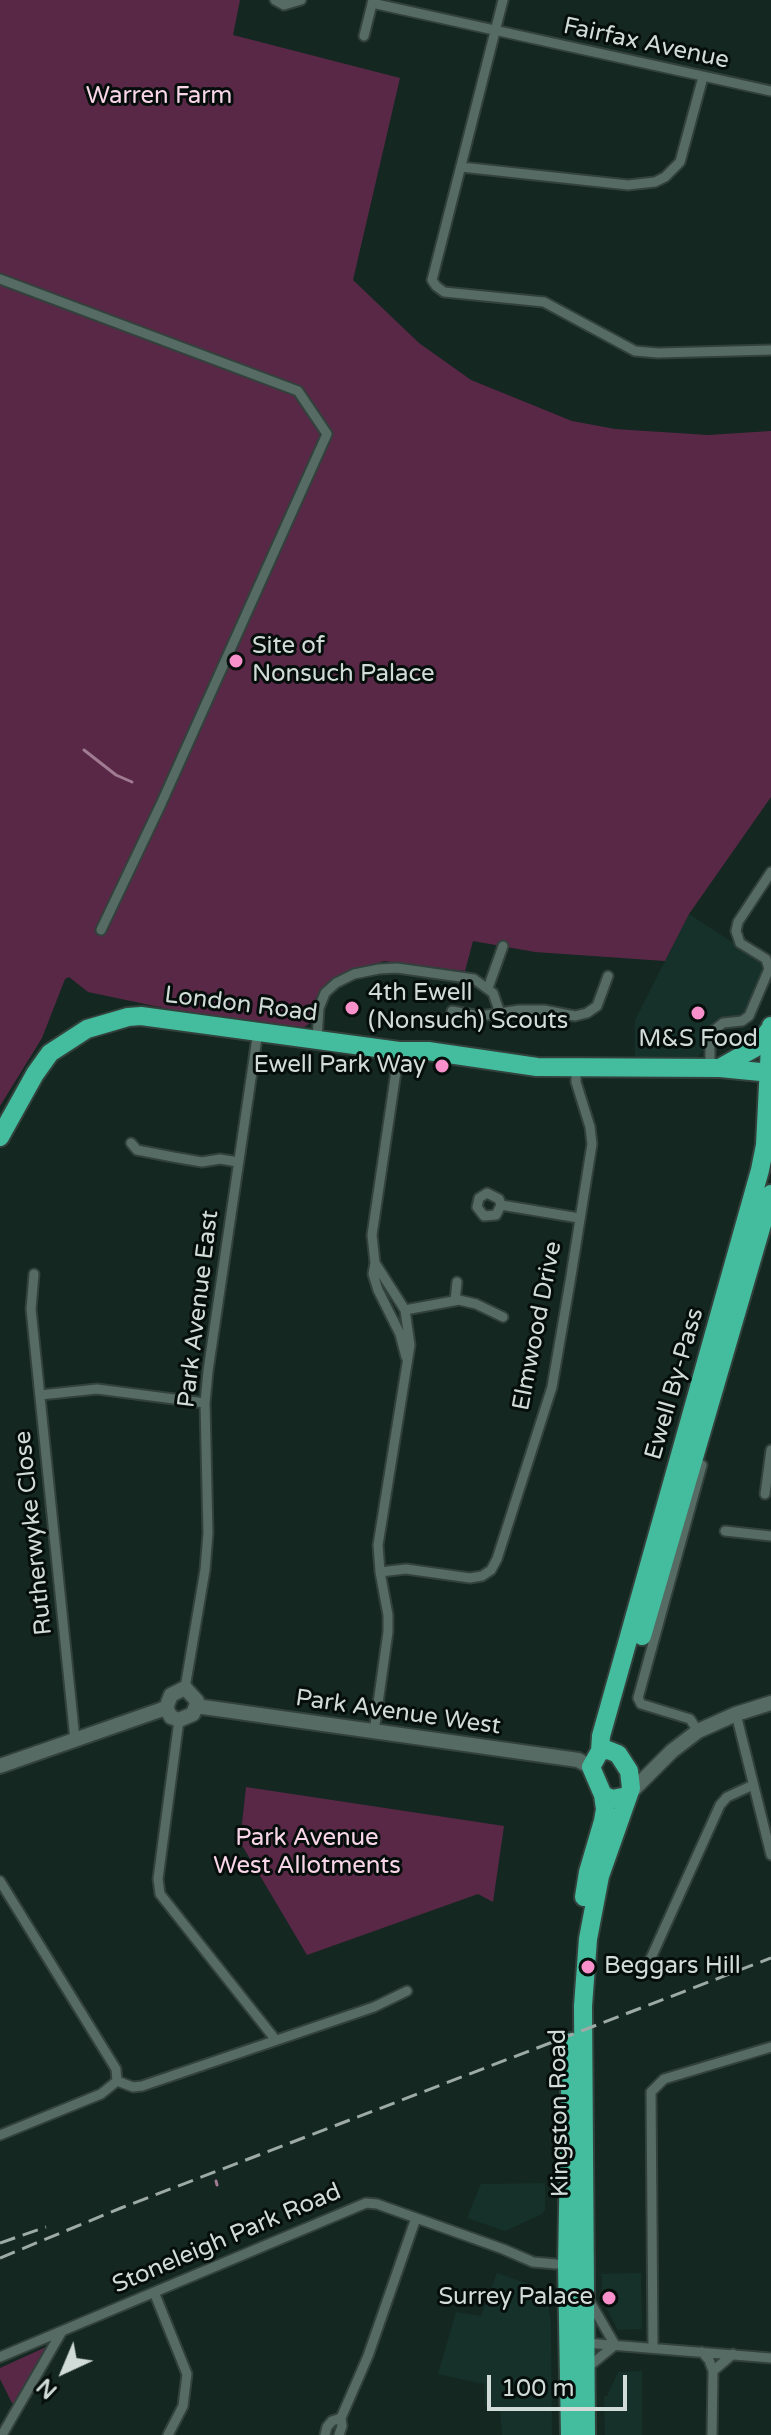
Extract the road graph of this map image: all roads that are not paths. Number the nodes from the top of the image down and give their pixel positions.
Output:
1 (275, 0) edge
2 (301, 0) edge
3 (503, 0) edge
4 (372, 1) edge
5 (496, 31) junction
6 (364, 36) dead end
7 (703, 77) junction
8 (771, 91) edge
9 (461, 167) junction
10 (0, 279) edge
11 (771, 350) edge
12 (771, 872) edge
13 (101, 930) dead end
14 (503, 946) dead end
15 (608, 976) dead end
16 (488, 988) junction
17 (452, 1011) dead end
18 (500, 1013) junction
19 (771, 1028) edge
20 (258, 1031) junction
21 (317, 1039) junction
22 (399, 1051) junction
23 (576, 1067) junction
24 (715, 1068) junction
25 (770, 1072) edge
26 (0, 1137) edge
27 (768, 1138) edge
28 (131, 1143) dead end
29 (238, 1162) junction
30 (771, 1194) edge
31 (501, 1205) dead end
32 (579, 1218) junction
33 (375, 1263) junction
34 (34, 1274) dead end
35 (457, 1282) dead end
36 (455, 1301) junction
37 (405, 1310) junction
38 (503, 1317) dead end
39 (407, 1360) junction
40 (40, 1395) junction
41 (205, 1403) junction
42 (771, 1454) edge
43 (702, 1465) dead end
44 (765, 1494) dead end
45 (725, 1531) dead end
46 (771, 1536) edge
47 (380, 1572) junction
48 (185, 1688) junction
49 (771, 1703) edge
50 (196, 1706) junction
51 (166, 1708) junction
52 (736, 1714) junction
53 (179, 1720) junction
54 (698, 1731) junction
55 (374, 1732) junction
56 (75, 1740) junction
57 (608, 1759) junction
58 (0, 1766) edge
59 (653, 1770) junction
60 (753, 1785) junction
61 (603, 1795) junction
62 (627, 1795) junction
63 (771, 1855) edge
64 (0, 1881) edge
65 (646, 1969) dead end
66 (407, 1991) dead end
67 (275, 2039) junction
68 (771, 2047) edge
69 (117, 2081) junction
70 (0, 2135) edge
71 (416, 2218) junction
72 (586, 2231) junction
73 (567, 2265) junction
74 (154, 2292) junction
75 (587, 2295) junction
76 (62, 2331) junction
77 (578, 2342) junction
78 (615, 2345) junction
79 (653, 2348) junction
80 (702, 2352) junction
81 (733, 2354) junction
82 (0, 2357) edge
83 (771, 2358) edge
84 (586, 2369) junction
85 (713, 2371) junction
86 (341, 2418) junction
87 (2, 2435) edge
88 (168, 2435) edge
89 (325, 2435) edge
90 (339, 2435) edge
91 (570, 2435) edge
92 (586, 2435) edge
93 (712, 2435) edge

1 - 2 street
3 - 5 street
4 - 5 street, Fairfax Avenue
4 - 6 street, Fairfax Avenue
5 - 7 street, Fairfax Avenue
5 - 9 street
7 - 8 street, Fairfax Avenue
7 - 9 street
9 - 11 street
10 - 13 street
12 - 24 street
14 - 16 street
15 - 18 street
16 - 18 street
16 - 21 street
17 - 18 street
19 - 24 highway
19 - 25 highway, Ewell By-Pass
20 - 21 highway, London Road
20 - 26 highway, London Road
20 - 29 street, Park Avenue East
21 - 22 highway, London Road
22 - 23 highway, London Road
22 - 33 street
23 - 24 highway, London Road
23 - 32 street, Elmwood Drive
24 - 25 highway, London Road
25 - 27 highway, Ewell By-Pass
27 - 57 highway, Ewell By-Pass
28 - 29 street
29 - 41 street, Park Avenue East
30 - 57 highway, Ewell By-Pass
31 - 32 street
32 - 47 street, Elmwood Drive
33 - 37 street
33 - 39 street
34 - 40 street, Rutherwyke Close
35 - 36 street
36 - 37 street
36 - 38 street
37 - 39 street
39 - 47 street
40 - 41 street
40 - 56 street, Rutherwyke Close
41 - 48 street, Park Avenue East
42 - 44 street
43 - 54 street
45 - 46 street
47 - 55 street
48 - 50 street
48 - 51 street
49 - 52 street, Kingston Road
50 - 53 street
50 - 55 street, Park Avenue West
51 - 53 street
51 - 56 street
52 - 54 street, Kingston Road
52 - 60 street
53 - 67 street
54 - 59 street, Kingston Road
55 - 57 street, Park Avenue West
56 - 58 street
57 - 59 street
57 - 61 highway
57 - 62 highway
59 - 62 street, Kingston Road
60 - 63 street
60 - 65 street
61 - 62 highway
61 - 73 highway, Kingston Road
62 - 72 highway, Kingston Road
64 - 69 street
66 - 67 street
67 - 69 street
68 - 79 street
69 - 70 street
71 - 73 street, Stoneleigh Park Road
71 - 74 street, Stoneleigh Park Road
71 - 86 street
72 - 73 street
72 - 75 highway, Kingston Road
73 - 77 highway, Kingston Road
74 - 76 street, Stoneleigh Park Road
74 - 88 street
75 - 77 highway, Kingston Road
75 - 78 street
76 - 82 street, Stoneleigh Park Road
76 - 87 street
77 - 78 street
77 - 84 highway, Kingston Road
77 - 91 highway, Kingston Road
78 - 79 street
78 - 84 street
79 - 80 street
80 - 81 street
80 - 85 street
81 - 83 street
81 - 85 street
84 - 92 highway, Kingston Road
85 - 93 street
86 - 89 street
86 - 90 street

